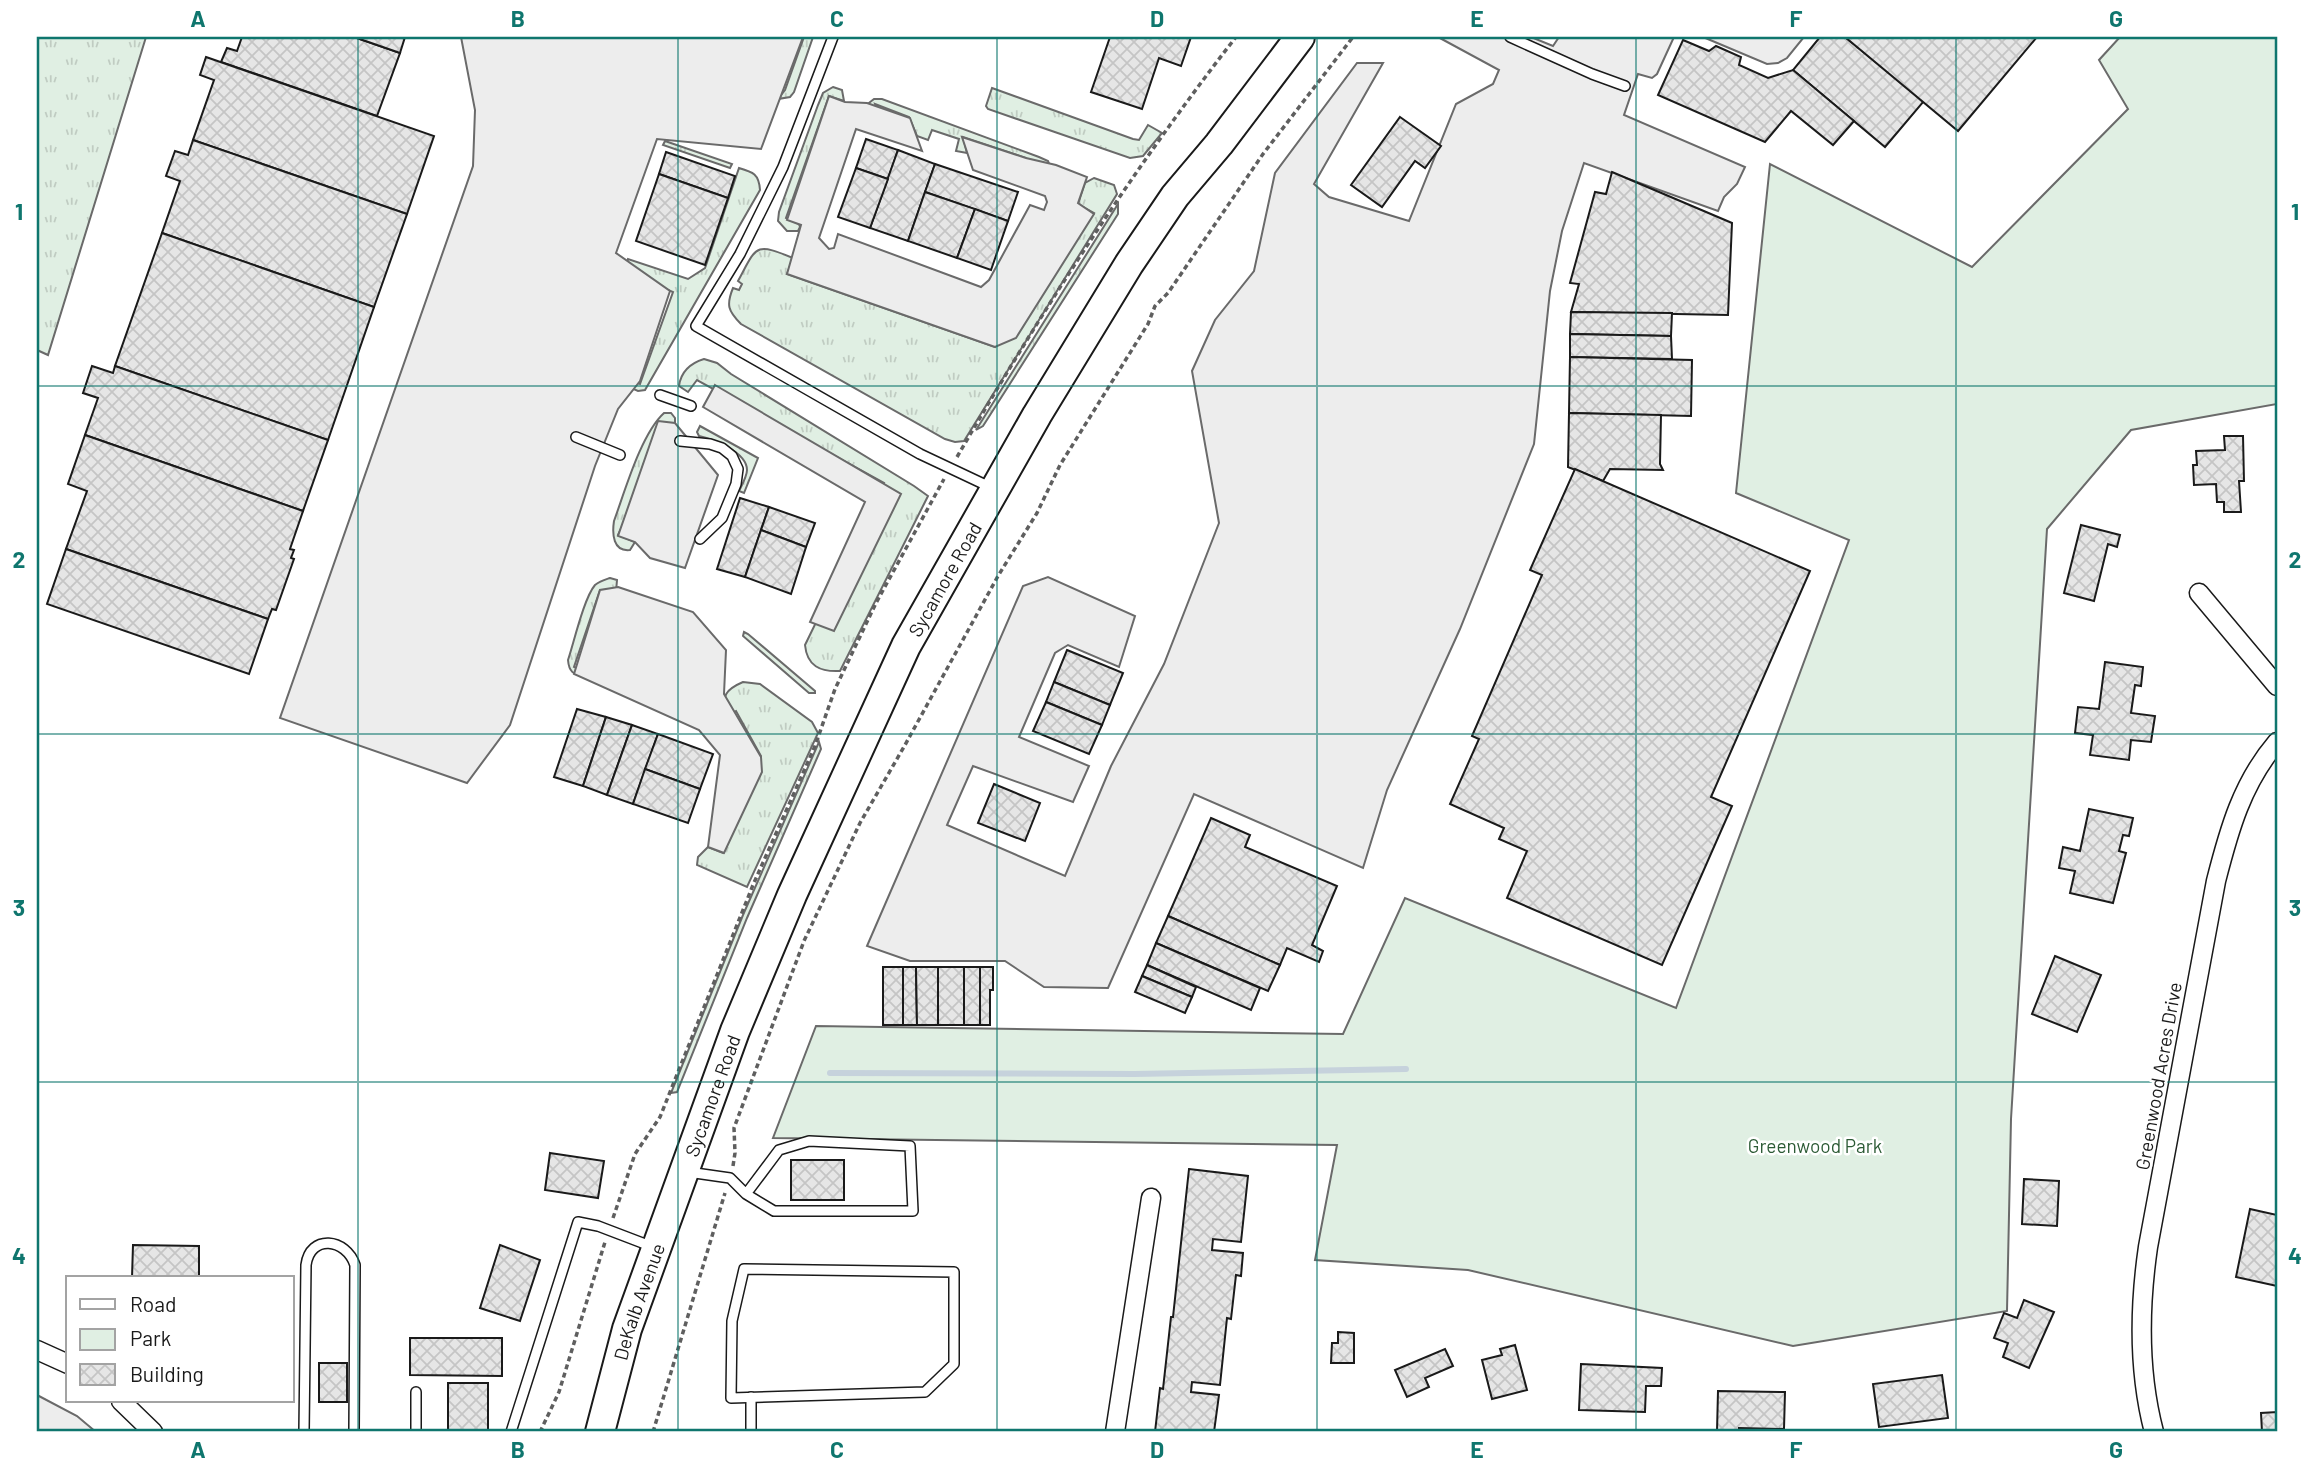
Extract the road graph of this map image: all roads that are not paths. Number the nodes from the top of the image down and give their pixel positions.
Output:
1 (833, 37) edge
2 (1300, 37) edge
3 (1510, 37) edge
4 (1625, 86) dead end
5 (660, 396) dead end
6 (691, 405) dead end
7 (576, 437) dead end
8 (680, 441) dead end
9 (620, 454) dead end
10 (995, 489) junction
11 (701, 539) dead end
12 (2199, 593) dead end
13 (2277, 686) edge
14 (2277, 742) edge
15 (682, 1171) junction
16 (746, 1194) junction
17 (1151, 1198) dead end
18 (655, 1248) junction
19 (37, 1350) edge
20 (66, 1363) edge
21 (416, 1392) dead end
22 (751, 1397) junction
23 (122, 1402) edge
24 (153, 1432) edge
25 (304, 1432) edge
26 (354, 1432) edge
27 (416, 1432) edge
28 (512, 1432) edge
29 (600, 1432) edge
30 (751, 1432) edge
31 (1115, 1432) edge
32 (2154, 1432) edge

1 - 10 lane
2 - 10 main road, Sycamore Road
3 - 4 lane
5 - 6 lane
7 - 9 lane
8 - 11 lane
10 - 15 main road, Sycamore Road
12 - 13 street
14 - 32 street, Greenwood Acres Drive
15 - 16 lane
15 - 18 main road, DeKalb Avenue
16 - 16 lane
17 - 31 street
18 - 28 lane
18 - 29 main road, DeKalb Avenue
19 - 20 street
21 - 27 lane
22 - 22 lane
22 - 30 lane
23 - 24 street
25 - 26 lane

